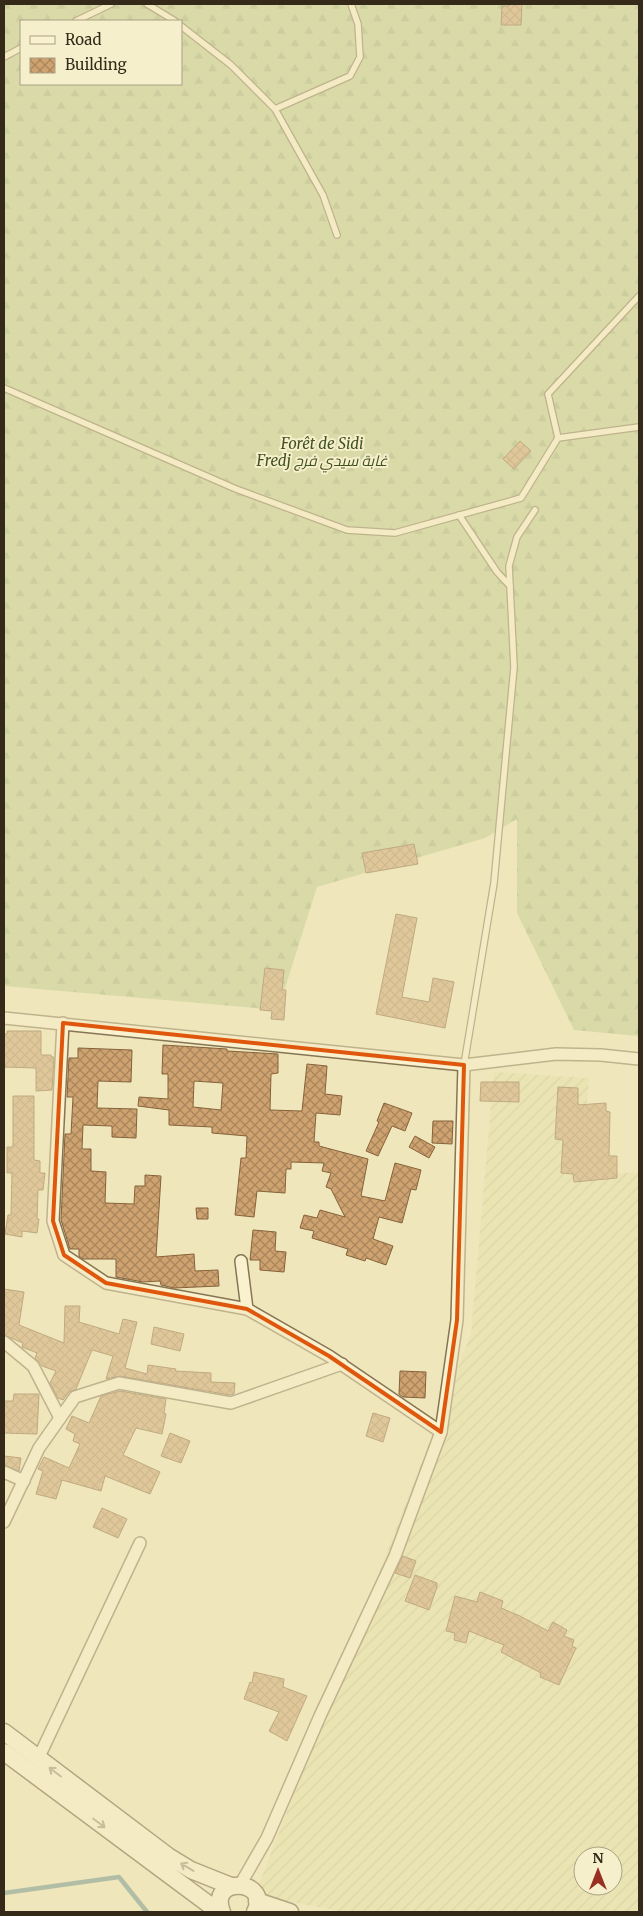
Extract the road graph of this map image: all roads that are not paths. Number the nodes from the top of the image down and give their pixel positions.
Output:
1 (111, 4) edge
2 (147, 4) edge
3 (350, 4) edge
4 (78, 20) edge
5 (173, 20) edge
6 (182, 27) edge
7 (20, 49) edge
8 (4, 57) edge
9 (275, 109) junction
10 (337, 235) dead end
11 (639, 296) edge
12 (4, 388) edge
13 (639, 427) edge
14 (558, 438) junction
15 (536, 510) dead end
16 (459, 515) junction
17 (510, 586) junction
18 (4, 1018) edge
19 (63, 1023) junction
20 (639, 1060) edge
21 (464, 1065) junction
22 (241, 1261) dead end
23 (247, 1310) junction
24 (4, 1342) edge
25 (342, 1364) junction
26 (60, 1418) junction
27 (441, 1432) junction
28 (4, 1472) edge
29 (24, 1481) junction
30 (4, 1522) edge
31 (140, 1542) dead end
32 (4, 1732) edge
33 (4, 1752) edge
34 (38, 1759) junction
35 (236, 1886) junction
36 (256, 1907) edge
37 (221, 1912) edge
38 (290, 1912) edge

1 - 4 lane
2 - 5 lane
3 - 9 lane
6 - 9 lane
7 - 8 lane
9 - 10 lane
11 - 14 lane
12 - 16 lane
13 - 14 lane
14 - 16 lane
15 - 17 lane
16 - 17 lane
17 - 21 lane
18 - 19 street
19 - 21 street
19 - 23 street
20 - 21 street
21 - 27 street
22 - 23 street
23 - 25 street
24 - 26 street
25 - 26 street
25 - 27 street
26 - 29 street
27 - 35 street
28 - 29 street
29 - 30 street
31 - 34 street
32 - 34 main road
33 -> 37 main road
35 -> 34 main road
35 - 36 main road
35 - 37 main road
36 - 38 main road

